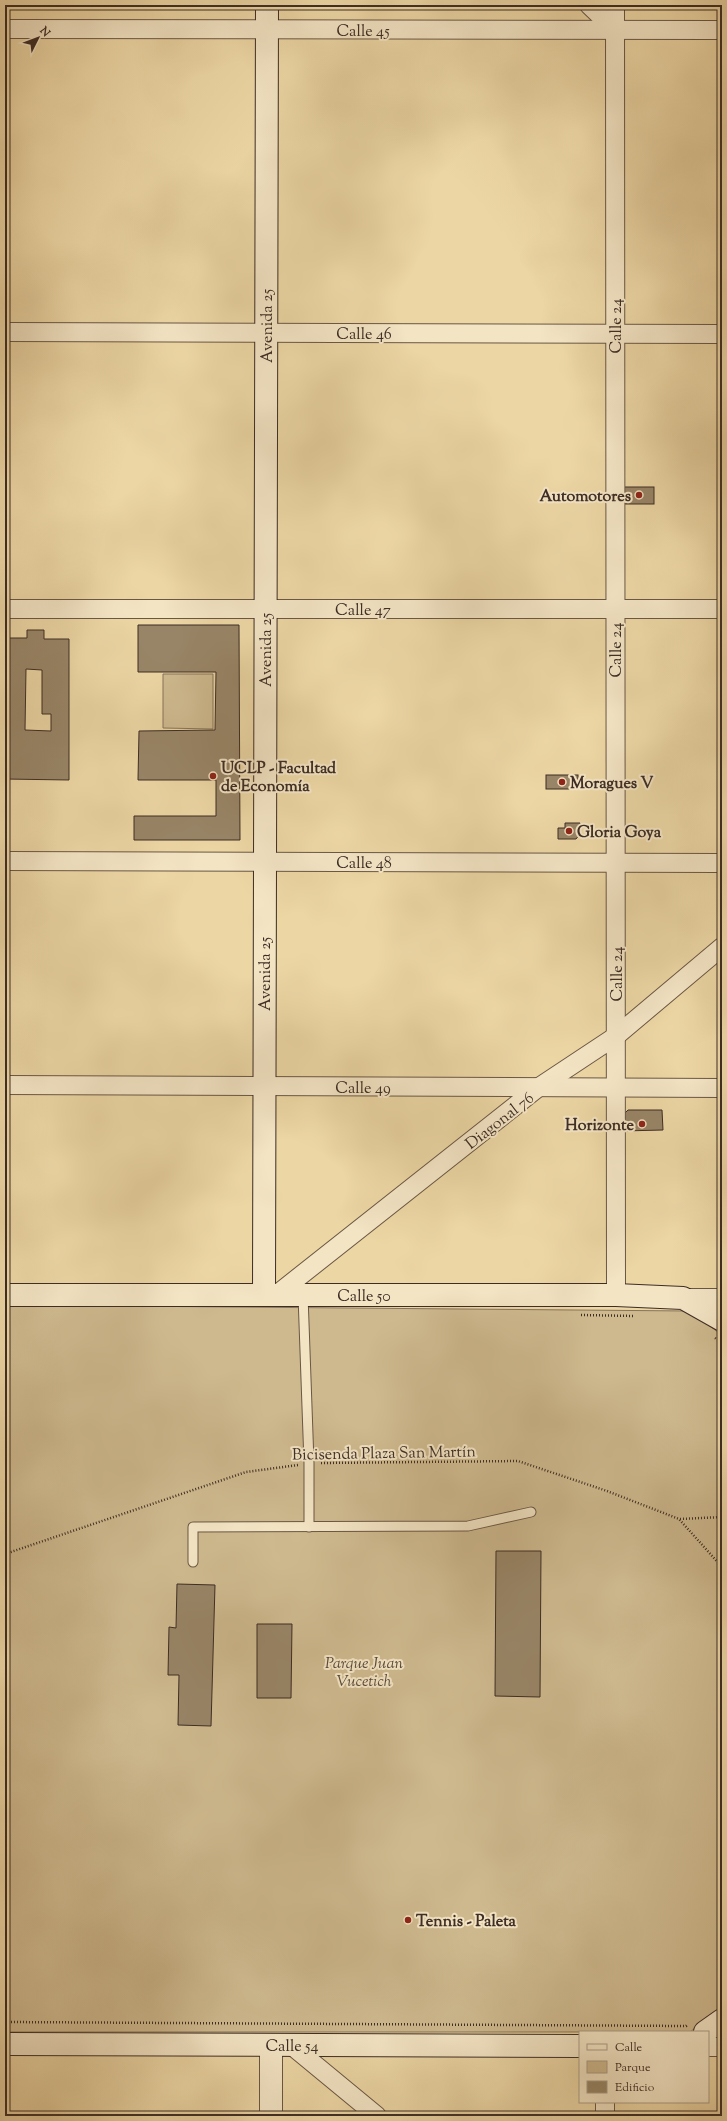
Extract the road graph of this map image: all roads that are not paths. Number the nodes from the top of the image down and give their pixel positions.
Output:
1 (266, 5) edge
2 (276, 5) edge
3 (589, 5) edge
4 (615, 5) edge
5 (5, 29) edge
6 (271, 29) junction
7 (615, 30) junction
8 (722, 30) edge
9 (5, 332) edge
10 (270, 332) junction
11 (616, 334) junction
12 (722, 334) edge
13 (5, 609) edge
14 (270, 609) junction
15 (615, 609) junction
16 (722, 609) edge
17 (5, 861) edge
18 (270, 862) junction
19 (616, 863) junction
20 (722, 863) edge
21 (722, 947) edge
22 (616, 1036) junction
23 (5, 1085) edge
24 (270, 1087) junction
25 (539, 1088) junction
26 (616, 1088) junction
27 (722, 1088) edge
28 (302, 1285) junction
29 (5, 1295) edge
30 (270, 1295) junction
31 (616, 1295) junction
32 (683, 1298) junction
33 (722, 1298) edge
34 (722, 1320) edge
35 (531, 1512) dead end
36 (309, 1527) junction
37 (193, 1562) dead end
38 (722, 2020) edge
39 (699, 2027) edge
40 (5, 2044) edge
41 (281, 2045) junction
42 (579, 2046) edge
43 (709, 2046) edge
44 (722, 2047) edge
45 (605, 2103) edge
46 (271, 2116) edge
47 (378, 2116) edge
48 (605, 2116) edge

1 - 6 main road, Avenida 25
2 - 6 main road, Avenida 25
3 - 7 street
4 - 7 street, Calle 24
5 - 6 street, Calle 45
6 - 7 street, Calle 45
6 - 10 main road, Avenida 25
7 - 8 street, Calle 45
7 - 11 street, Calle 24
9 - 10 street, Calle 46
10 - 11 street, Calle 46
10 - 14 main road, Avenida 25
11 - 12 street, Calle 46
11 - 15 street, Calle 24
13 - 14 street, Calle 47
14 - 15 street, Calle 47
14 - 18 main road, Avenida 25
15 - 16 street, Calle 47
15 - 19 street, Calle 24
17 - 18 street, Calle 48
18 - 19 street, Calle 48
18 - 24 main road, Avenida 25
19 - 20 street, Calle 48
19 - 22 street, Calle 24
21 - 22 street, Diagonal 76
22 - 25 street, Diagonal 76
22 - 26 street, Calle 24
23 - 24 street, Calle 49
24 - 25 street, Calle 49
24 - 30 main road, Avenida 25
25 - 26 street, Calle 49
25 - 28 street, Diagonal 76
26 - 27 street, Calle 49
26 - 31 street, Calle 24
28 - 30 main road, Calle 50
28 - 31 main road, Calle 50
28 - 36 lane
29 - 30 main road, Calle 50
31 - 32 main road, Calle 50
32 - 33 street, Calle 50
32 - 34 main road
35 - 36 lane
36 - 37 lane
38 - 39 main road
40 - 41 main road, Calle 54
41 - 42 main road, Calle 54
41 - 46 main road
41 - 47 street
43 - 44 street
45 - 48 street

